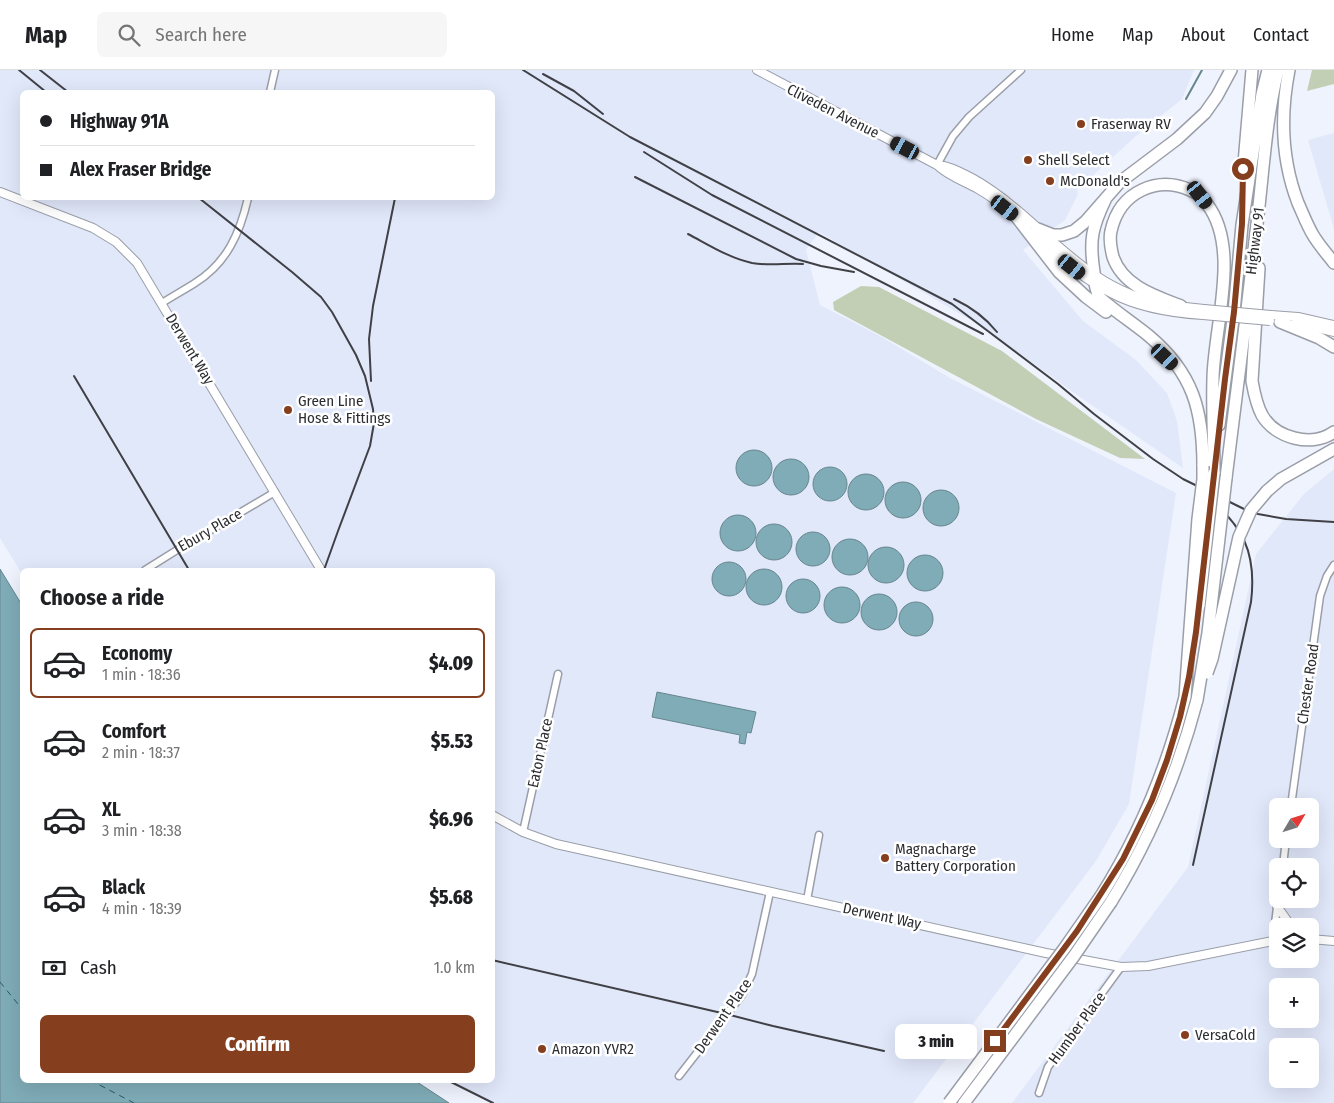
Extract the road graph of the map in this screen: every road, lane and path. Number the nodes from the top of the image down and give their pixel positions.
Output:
1 (275, 70) edge
2 (1021, 70) edge
3 (1225, 70) edge
4 (1231, 70) edge
5 (1252, 70) edge
6 (1268, 70) edge
7 (1278, 70) edge
8 (1289, 70) edge
9 (762, 71) edge
10 (270, 90) edge
11 (1205, 113) junction
12 (937, 164) junction
13 (1263, 175) junction
14 (0, 192) edge
15 (1106, 198) junction
16 (20, 200) edge
17 (21, 200) edge
18 (247, 200) edge
19 (1015, 216) junction
20 (1242, 224) junction
21 (1038, 228) junction
22 (1334, 263) edge
23 (1095, 280) junction
24 (162, 302) junction
25 (1181, 306) junction
26 (1204, 312) junction
27 (1274, 319) junction
28 (1334, 325) edge
29 (1334, 332) edge
30 (1334, 347) edge
31 (1180, 371) junction
32 (1334, 432) edge
33 (1334, 450) edge
34 (1214, 473) junction
35 (275, 492) junction
36 (1334, 565) edge
37 (148, 568) edge
38 (321, 568) edge
39 (558, 674) dead end
40 (1191, 699) junction
41 (1292, 798) edge
42 (495, 816) edge
43 (523, 832) junction
44 (819, 835) dead end
45 (770, 892) junction
46 (807, 900) junction
47 (1319, 940) edge
48 (1269, 941) edge
49 (1334, 942) edge
50 (1121, 967) junction
51 (679, 1076) dead end
52 (1039, 1092) dead end
53 (949, 1103) edge
54 (964, 1103) edge

1 - 10 street
2 - 12 street
3 - 11 highway
4 - 11 highway
5 - 20 highway
6 - 20 highway, Highway 91
7 - 13 highway, Highway 91
8 - 22 highway
9 - 12 street, Cliveden Avenue
11 - 15 highway
12 - 19 street, Cliveden Avenue
12 - 21 street, Cliveden Avenue
13 - 32 highway
13 - 40 highway, Highway 91, bridge
14 - 16 street, Derwent Way
15 - 21 highway
15 - 23 highway
17 - 24 street, Derwent Way
18 - 24 street
19 - 23 street, Cliveden Avenue
19 - 31 highway
20 - 34 highway, Highway 91
21 - 23 street, Cliveden Avenue
23 - 25 street, Cliveden Avenue
23 - 26 street, Cliveden Avenue
23 - 31 highway
24 - 35 street, Derwent Way
25 - 26 street, Cliveden Avenue
25 - 34 highway
26 - 27 street, Cliveden Avenue, bridge
27 - 28 street, Cliveden Avenue
27 - 29 street, Cliveden Avenue
27 - 30 highway
31 - 40 highway, bridge
33 - 40 highway, bridge
34 - 40 highway, bridge
35 - 37 street, Ebury Place
35 - 38 street, Derwent Way
36 - 41 street, Chester Road
39 - 43 street, Eaton Place
40 - 53 highway, Highway 91, bridge
40 - 54 highway, Highway 91, bridge
42 - 43 street, Derwent Way
43 - 45 street, Derwent Way
44 - 46 street
45 - 46 street, Derwent Way
45 - 51 street, Derwent Place
46 - 50 street, Derwent Way
47 - 49 street
48 - 50 street, Derwent Way
50 - 52 street, Humber Place

